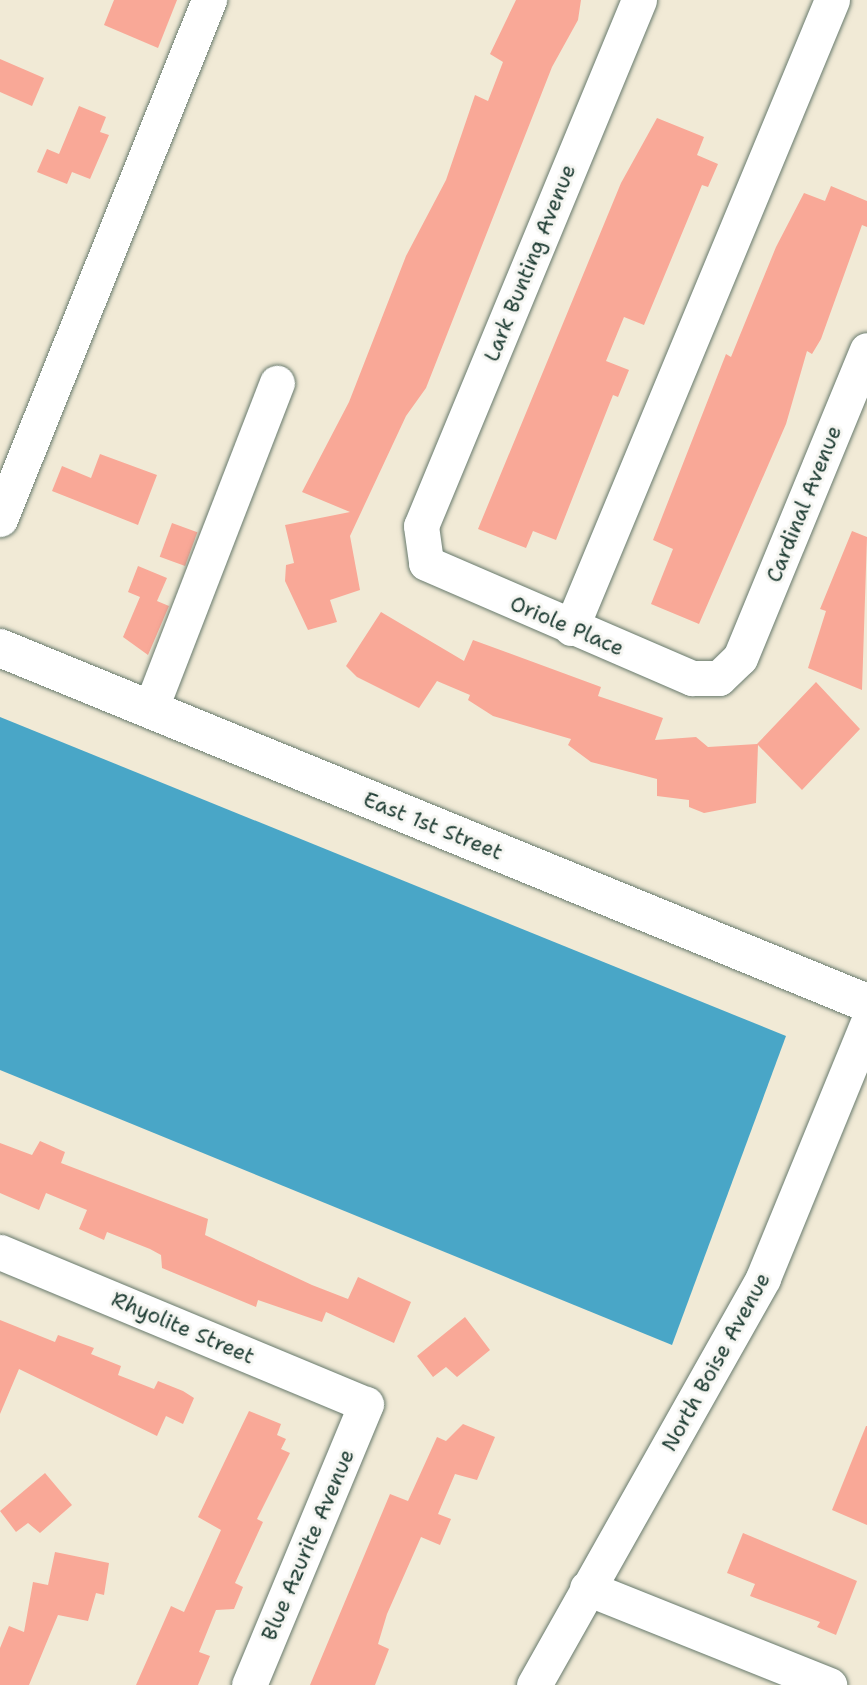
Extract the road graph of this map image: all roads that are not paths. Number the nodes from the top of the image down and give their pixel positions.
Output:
1 (209, 0) edge
2 (639, 0) edge
3 (832, 0) edge
4 (867, 350) edge
5 (277, 383) dead end
6 (0, 519) edge
7 (421, 526) joint
8 (571, 628) junction
9 (0, 648) edge
10 (740, 657) joint
11 (150, 710) junction
12 (867, 1003) edge
13 (867, 1024) edge
14 (0, 1252) edge
15 (366, 1404) joint
16 (587, 1588) junction
17 (249, 1685) edge
18 (534, 1685) edge
19 (830, 1685) edge

1 - 6 street
2 - 7 street, Lark Bunting Avenue
3 - 8 street
4 - 10 street, Cardinal Avenue
5 - 11 street
7 - 8 street, Oriole Place
8 - 10 street, Oriole Place
9 - 11 main road, East 1st Street
11 - 12 main road, East 1st Street
13 - 16 street, North Boise Avenue
14 - 15 street, Rhyolite Street
15 - 17 street, Blue Azurite Avenue
16 - 18 street, North Boise Avenue
16 - 19 street

